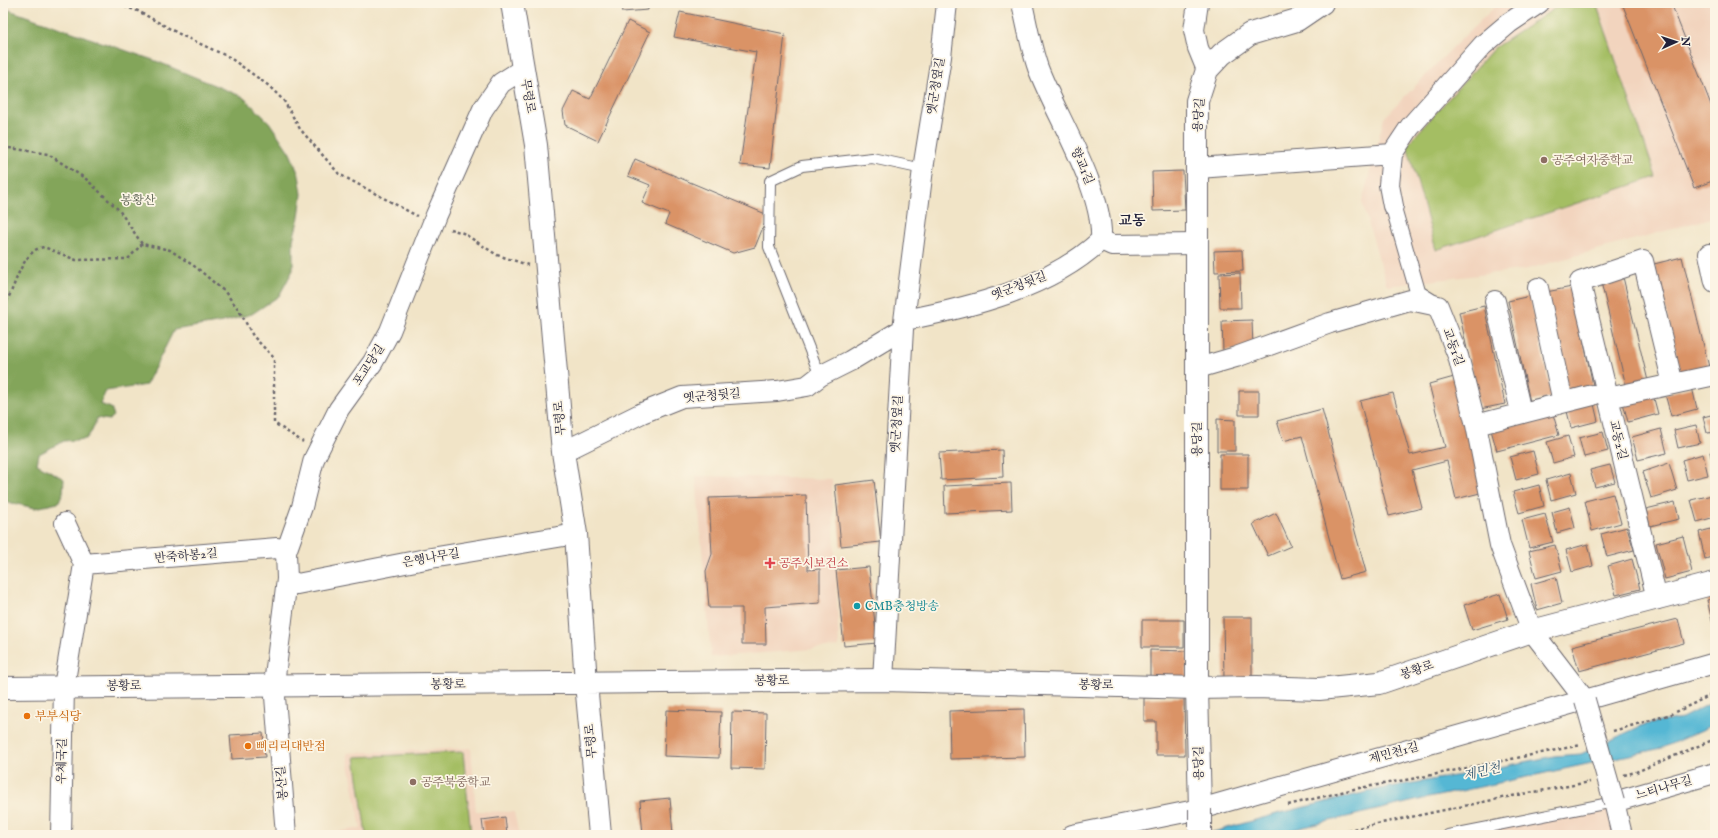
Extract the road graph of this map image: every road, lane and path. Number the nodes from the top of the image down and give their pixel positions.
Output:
1 (113, 3) edge
2 (512, 3) edge
3 (946, 3) edge
4 (1022, 3) edge
5 (1198, 3) edge
6 (1322, 3) edge
7 (1539, 3) edge
8 (523, 69) junction
9 (1207, 70) junction
10 (3, 147) edge
11 (1392, 154) junction
12 (923, 168) junction
13 (1198, 168) junction
14 (1393, 206) joint
15 (432, 224) junction
16 (1101, 240) junction
17 (142, 244) junction
18 (1197, 244) junction
19 (1709, 254) dead end
20 (531, 265) dead end
21 (1715, 282) edge
22 (1538, 288) dead end
23 (1495, 301) dead end
24 (1438, 306) junction
25 (3, 307) edge
26 (904, 324) junction
27 (1198, 368) junction
28 (1715, 375) edge
29 (820, 376) junction
30 (1673, 384) junction
31 (1600, 396) junction
32 (1563, 402) junction
33 (1521, 412) junction
34 (1476, 425) junction
35 (304, 442) dead end
36 (563, 452) junction
37 (65, 523) dead end
38 (576, 534) junction
39 (286, 552) junction
40 (84, 564) junction
41 (287, 579) junction
42 (1715, 583) edge
43 (1657, 599) junction
44 (1532, 631) junction
45 (1715, 663) edge
46 (883, 680) junction
47 (586, 683) junction
48 (274, 684) junction
49 (64, 687) junction
50 (3, 688) edge
51 (1197, 688) junction
52 (1715, 693) edge
53 (1585, 700) junction
54 (1608, 733) dead end
55 (1715, 739) edge
56 (1582, 745) dead end
57 (1715, 773) edge
58 (1622, 775) dead end
59 (1595, 781) dead end
60 (1614, 802) junction
61 (1287, 805) dead end
62 (1200, 809) junction
63 (61, 835) edge
64 (286, 835) edge
65 (600, 835) edge
66 (1072, 835) edge
67 (1200, 835) edge
68 (1324, 835) edge
69 (1448, 835) edge
70 (1622, 835) edge

1 - 15 path
2 - 8 main road, 무령로
3 - 12 street, 옛군청옆길
4 - 16 street, 향교1길
5 - 9 street
6 - 9 main road, 용당길
7 - 11 street
8 - 15 street, 포교당길
8 - 36 main road, 무령로
9 - 13 main road, 용당길
10 - 17 path
11 - 13 street
11 - 14 street
12 - 26 street, 옛군청옆길
12 - 29 lane
13 - 18 main road, 용당길
14 - 24 street
15 - 20 path
15 - 39 street, 포교당길
16 - 18 street
16 - 26 street, 옛군청뒷길
17 - 25 path
17 - 35 path
18 - 27 main road, 용당길
19 - 21 street
22 - 32 street
23 - 33 street
24 - 27 street
24 - 34 street, 교동1길
26 - 29 street, 옛군청뒷길
26 - 46 street, 옛군청옆길
27 - 51 main road, 용당길
28 - 30 street
29 - 36 street, 옛군청뒷길
30 - 31 street
30 - 31 street, 교동2길
31 - 32 street
31 - 43 street, 교동2길
32 - 33 street
33 - 34 street
34 - 44 street, 교동1길
36 - 38 main road, 무령로
37 - 40 street
38 - 41 street, 은행나무길
38 - 47 main road, 무령로
39 - 40 street, 반죽하봉2길
39 - 41 street, 포교당길
40 - 49 street
41 - 48 street, 포교당길
42 - 43 main road, 봉황로
43 - 44 main road, 봉황로
44 - 51 main road, 봉황로
44 - 53 street
45 - 53 street, 제민천1길
46 - 47 main road, 봉황로
46 - 51 main road, 봉황로
47 - 48 main road, 봉황로
47 - 65 main road, 무령로
48 - 49 main road, 봉황로
48 - 64 street, 봉산길
49 - 50 main road, 봉황로
49 - 63 street, 우체국길
51 - 62 main road, 용당길
52 - 54 path
53 - 60 street, bridge
53 - 62 street, 제민천1길
55 - 58 path
56 - 61 path
57 - 60 street, 느티나무길
59 - 68 path
60 - 69 lane
60 - 70 street
62 - 66 street, 제민천1길
62 - 67 main road, 용당길, bridge

